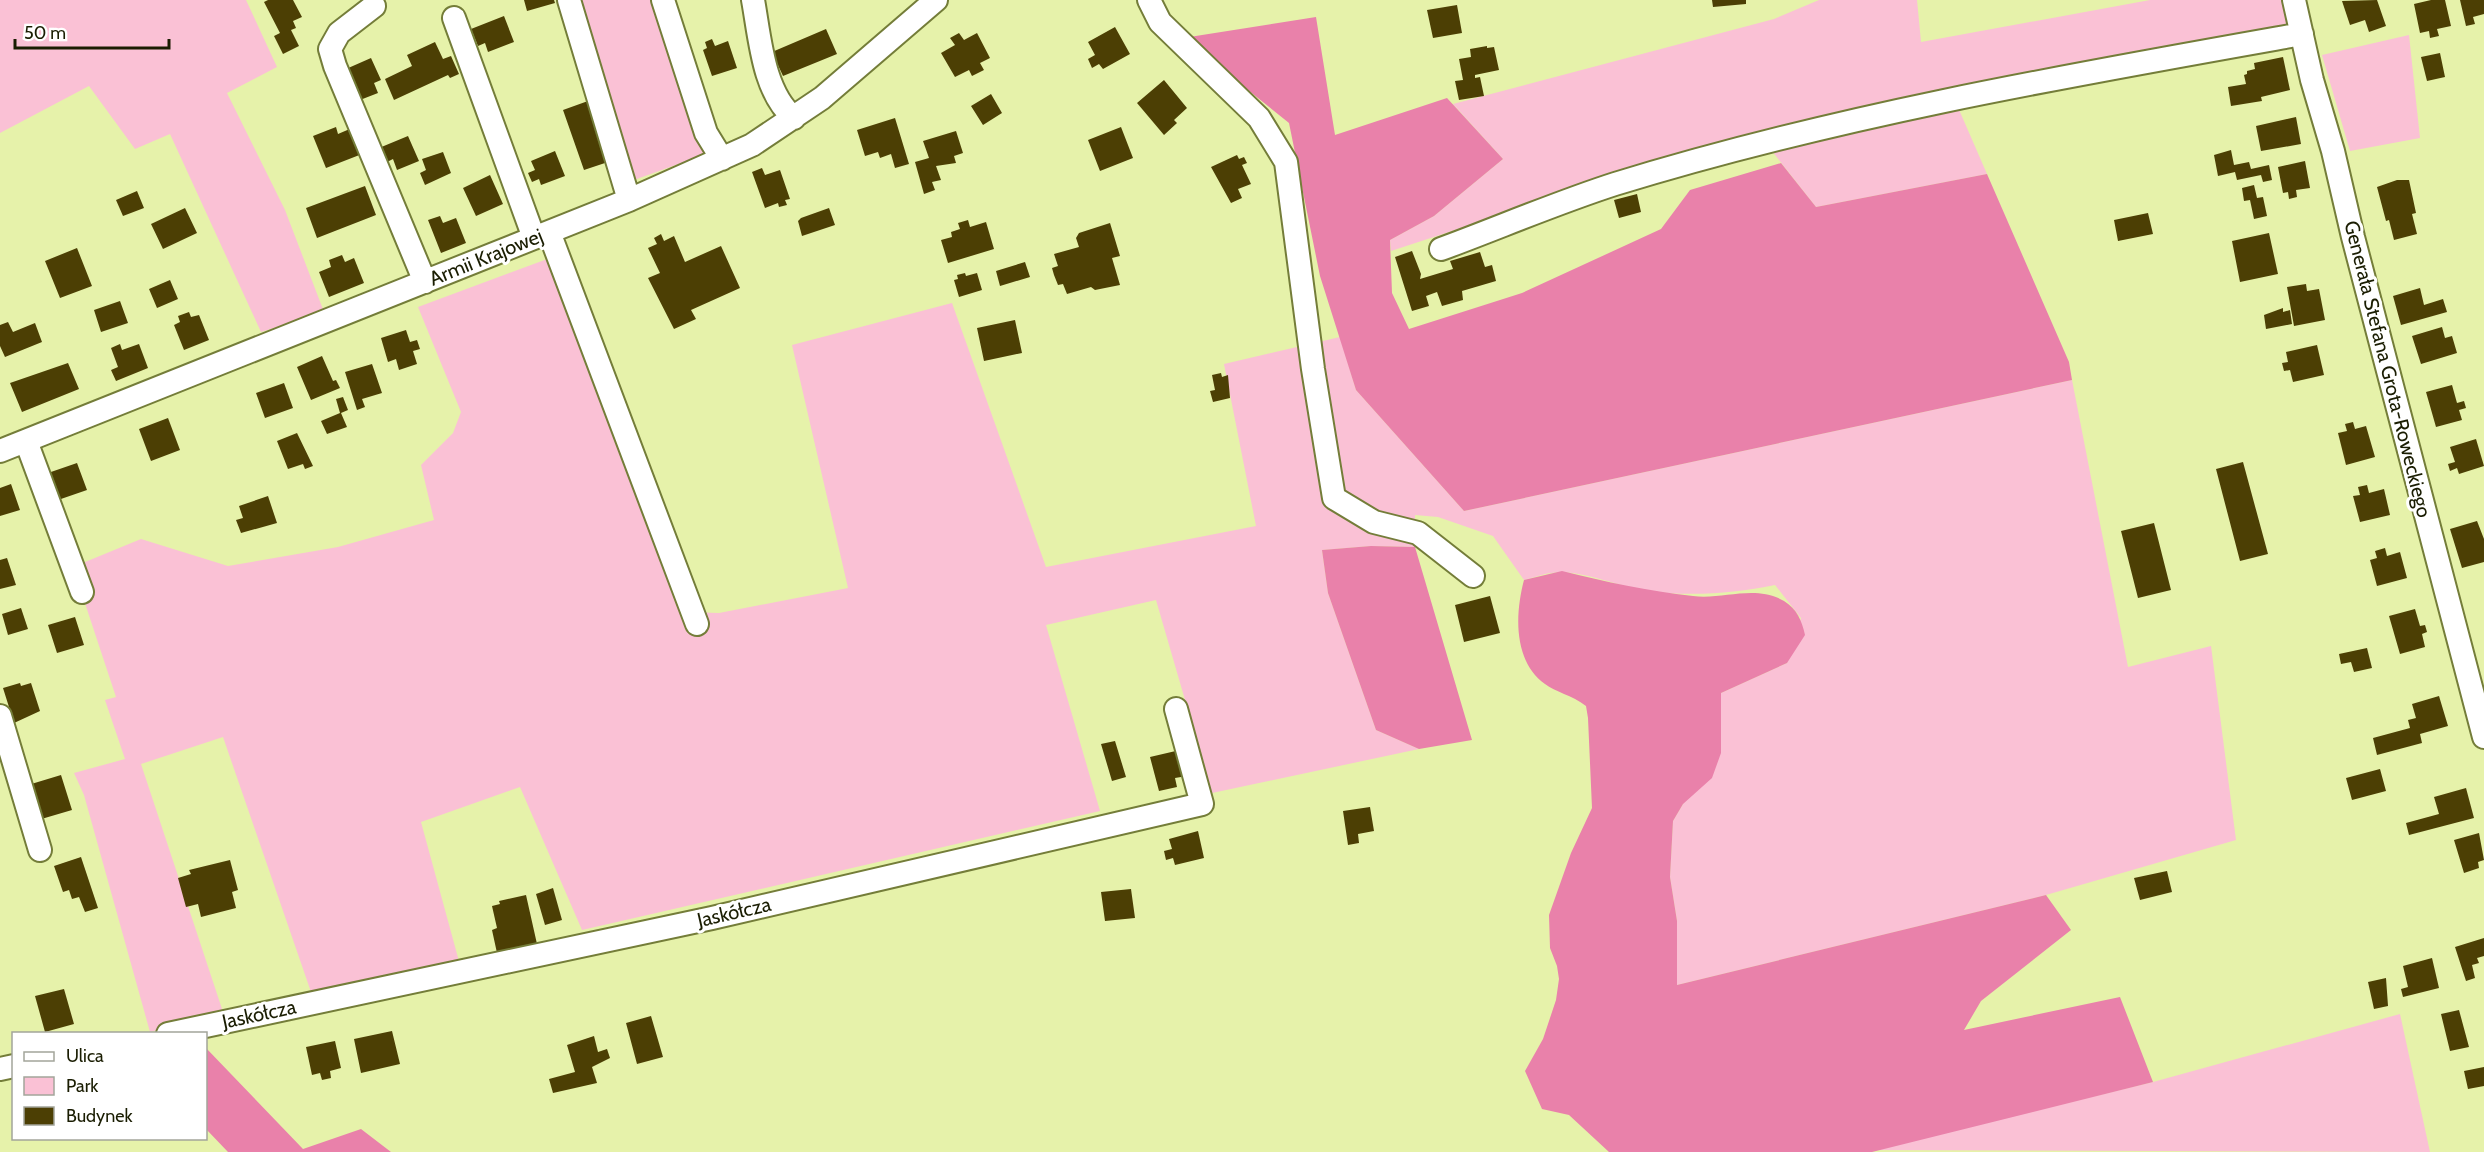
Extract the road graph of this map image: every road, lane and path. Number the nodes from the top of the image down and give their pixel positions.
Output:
1 (569, 0) edge
2 (663, 0) edge
3 (753, 0) edge
4 (936, 0) edge
5 (1149, 0) edge
6 (2294, 0) edge
7 (374, 6) dead end
8 (454, 18) dead end
9 (2302, 34) junction
10 (794, 118) junction
11 (722, 159) junction
12 (629, 200) junction
13 (542, 235) junction
14 (1441, 249) dead end
15 (425, 282) junction
16 (26, 441) junction
17 (0, 451) edge
18 (1473, 576) dead end
19 (82, 592) dead end
20 (697, 624) dead end
21 (1176, 709) dead end
22 (0, 716) edge
23 (2484, 737) edge
24 (40, 850) dead end
25 (177, 1032) edge

1 - 12 street
2 - 11 street
3 - 10 street
4 - 10 street, Armii Krajowej
5 - 18 street
6 - 9 street, Generała Stefana Grota-Roweckiego
7 - 15 street
8 - 13 street
9 - 14 street
9 - 23 street, Generała Stefana Grota-Roweckiego
10 - 11 street, Armii Krajowej
11 - 12 street, Armii Krajowej
12 - 13 street, Armii Krajowej
13 - 15 street, Armii Krajowej
13 - 20 street
15 - 16 street, Armii Krajowej
16 - 17 street, Armii Krajowej
16 - 19 street
21 - 25 street, Jaskółcza
22 - 24 street

